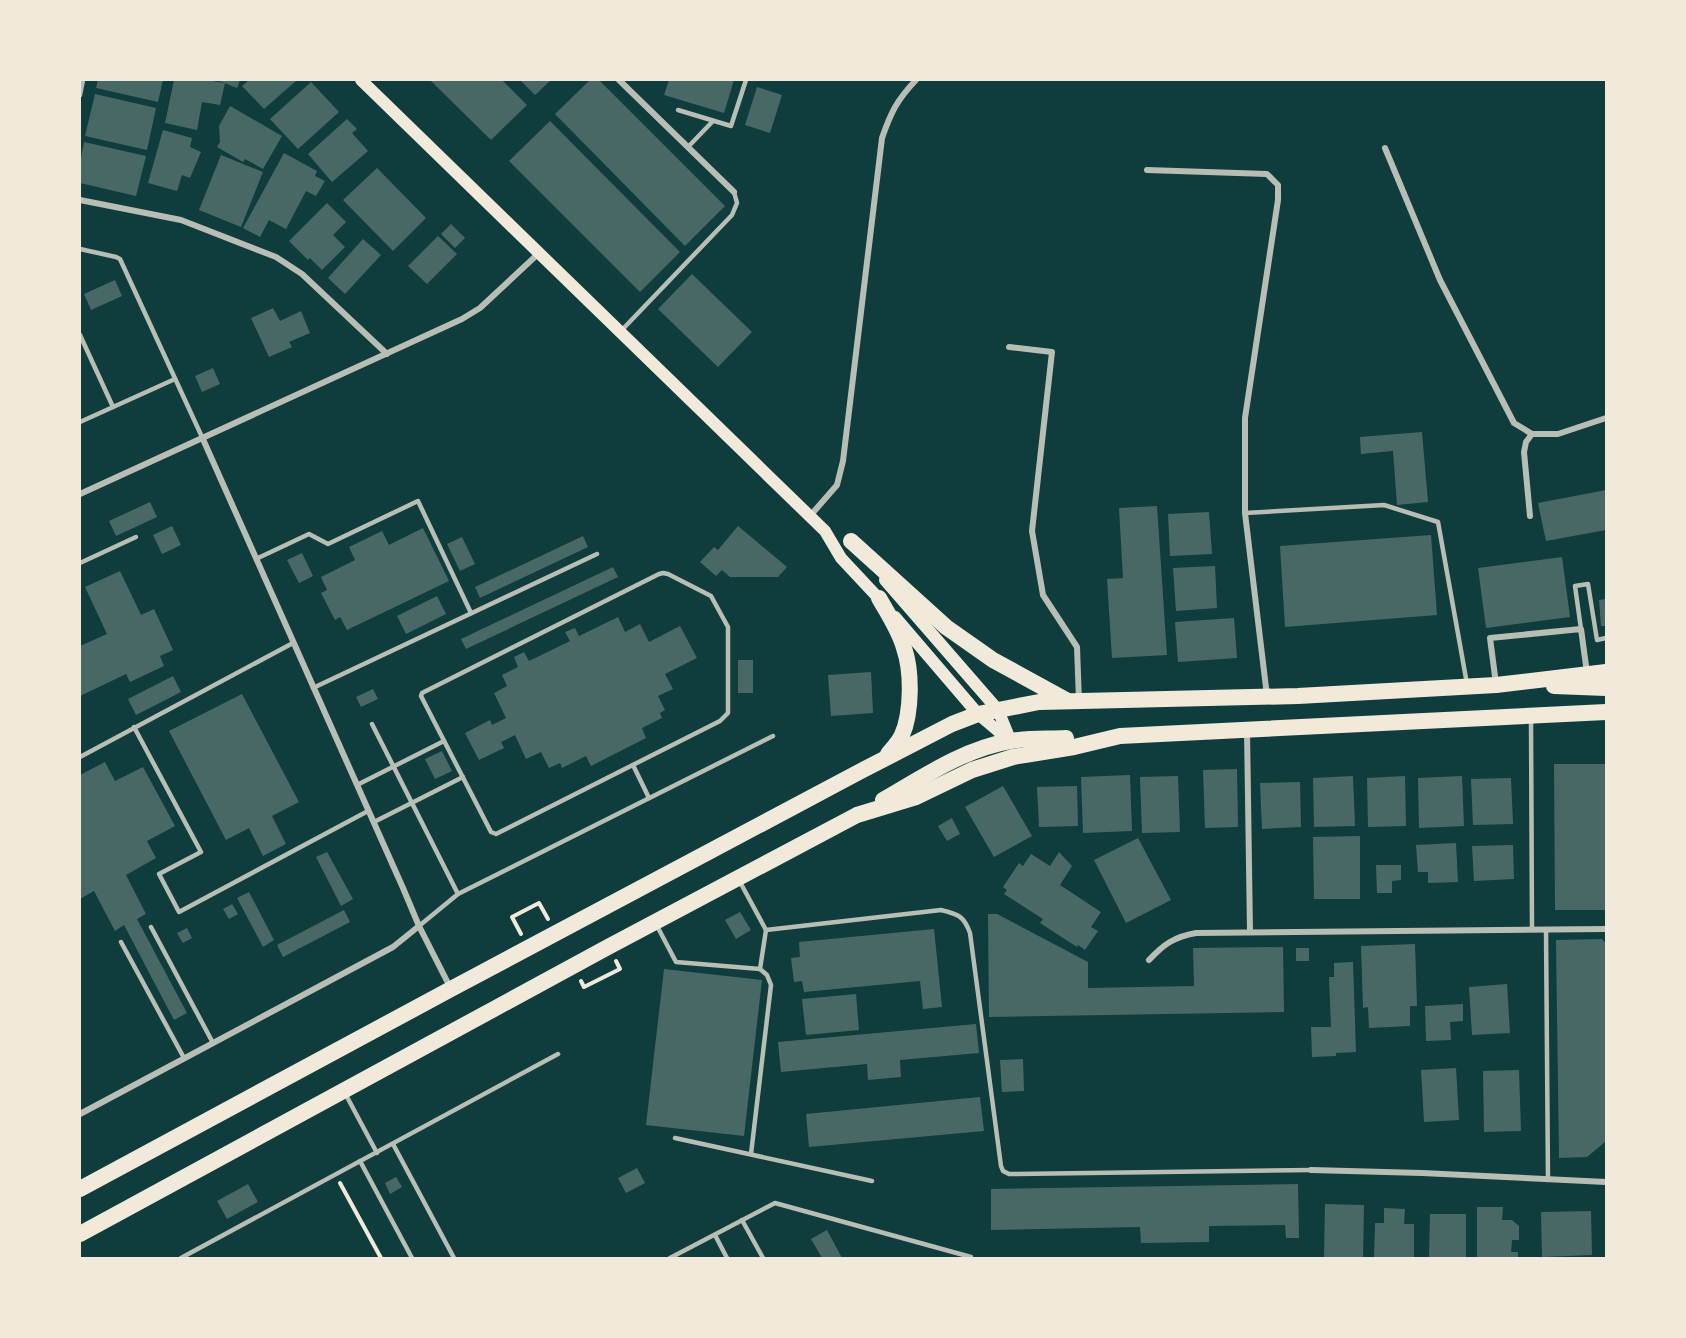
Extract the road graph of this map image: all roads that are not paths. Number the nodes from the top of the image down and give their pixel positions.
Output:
1 (83, 80) edge
2 (361, 80) edge
3 (619, 80) edge
4 (746, 80) edge
5 (916, 80) edge
6 (80, 96) edge
7 (678, 110) dead end
8 (713, 121) junction
9 (688, 147) junction
10 (1385, 148) dead end
11 (1147, 170) dead end
12 (734, 192) joint
13 (80, 200) edge
14 (80, 249) edge
15 (539, 253) junction
16 (620, 332) junction
17 (80, 335) edge
18 (1009, 347) dead end
19 (387, 354) junction
20 (175, 378) junction
21 (113, 407) junction
22 (1606, 418) edge
23 (80, 422) edge
24 (1532, 434) junction
25 (202, 437) junction
26 (80, 494) edge
27 (1245, 513) junction
28 (810, 516) junction
29 (1530, 516) dead end
30 (825, 531) junction
31 (136, 537) dead end
32 (851, 541) junction
33 (597, 554) dead end
34 (256, 559) junction
35 (80, 561) edge
36 (879, 598) junction
37 (471, 614) junction
38 (1581, 629) junction
39 (1606, 639) edge
40 (293, 643) junction
41 (1606, 672) edge
42 (1587, 674) junction
43 (1496, 685) junction
44 (1467, 686) junction
45 (313, 688) junction
46 (1606, 688) edge
47 (1267, 697) junction
48 (1074, 701) junction
49 (998, 710) junction
50 (1606, 712) edge
51 (978, 714) junction
52 (1584, 714) junction
53 (1531, 717) junction
54 (1606, 720) edge
55 (372, 724) dead end
56 (134, 727) junction
57 (1247, 730) junction
58 (773, 736) dead end
59 (1120, 736) junction
60 (444, 741) junction
61 (1010, 741) junction
62 (80, 757) edge
63 (884, 759) junction
64 (633, 765) junction
65 (393, 766) junction
66 (463, 777) junction
67 (357, 784) junction
68 (649, 798) junction
69 (412, 803) junction
70 (368, 811) junction
71 (857, 815) junction
72 (374, 822) junction
73 (737, 877) junction
74 (458, 894) junction
75 (655, 922) junction
76 (419, 926) junction
77 (151, 927) dead end
78 (1546, 929) junction
79 (1606, 929) edge
80 (766, 930) junction
81 (1532, 930) junction
82 (1250, 932) junction
83 (122, 942) dead end
84 (1149, 960) dead end
85 (760, 969) junction
86 (451, 989) junction
87 (213, 1043) junction
88 (558, 1054) dead end
89 (184, 1058) junction
90 (343, 1090) junction
91 (80, 1114) edge
92 (675, 1138) dead end
93 (393, 1144) junction
94 (377, 1153) junction
95 (751, 1154) junction
96 (360, 1161) junction
97 (1311, 1170) joint
98 (872, 1180) dead end
99 (1548, 1180) junction
100 (1606, 1182) edge
101 (80, 1189) edge
102 (742, 1220) junction
103 (80, 1234) edge
104 (715, 1235) junction
105 (181, 1258) edge
106 (412, 1258) edge
107 (454, 1258) edge
108 (670, 1258) edge
109 (727, 1258) edge
110 (763, 1258) edge
111 (971, 1258) edge

1 - 6 lane
2 - 15 main road
3 - 9 street
4 - 8 lane
5 - 28 street
7 - 8 lane
8 - 9 lane
9 - 12 street
10 - 24 street
11 - 27 street
12 - 16 lane
13 - 19 street
14 - 20 lane
15 - 16 main road
15 - 19 street
16 - 28 main road
17 - 21 lane
18 - 48 street
19 - 25 street
20 - 21 lane
20 - 25 lane
21 - 23 lane
22 - 24 street
24 - 29 street
25 - 26 street
25 - 34 street
27 - 44 lane
27 - 47 street
28 - 30 main road
30 - 32 main road
30 - 36 main road
31 - 35 lane
32 - 48 highway
32 - 49 main road
33 - 37 lane
34 - 37 lane
34 - 40 street
36 - 51 main road
36 - 63 highway
37 - 45 lane
38 - 39 lane
38 - 42 street
38 - 43 street
40 - 45 street
40 - 56 lane
41 - 42 highway
42 - 43 highway
43 - 44 highway
43 - 46 highway
44 - 47 highway
45 - 67 street
47 - 48 highway
48 - 49 highway
49 - 51 highway
49 - 61 main road
50 - 52 highway
51 - 61 main road
51 - 63 highway
52 - 53 highway
52 - 54 highway
53 - 57 highway
53 - 81 lane
55 - 65 lane
56 - 62 lane
56 - 70 lane
57 - 59 highway
57 - 82 street
58 - 68 lane
59 - 61 highway
59 - 71 highway
60 - 64 lane
60 - 65 lane
60 - 66 lane
61 - 71 highway
63 - 86 highway
64 - 66 lane
64 - 68 lane
65 - 67 lane
65 - 69 lane
66 - 69 lane
67 - 70 street
68 - 74 lane
69 - 72 lane
69 - 74 lane
70 - 72 street
71 - 73 highway
72 - 76 street
73 - 75 highway
73 - 80 lane
74 - 76 lane
75 - 85 lane
75 - 90 highway
76 - 86 street
76 - 87 street
77 - 87 lane
78 - 79 street
78 - 81 street
78 - 99 lane
80 - 85 lane
80 - 97 lane
81 - 82 street
82 - 84 street
83 - 89 lane
85 - 95 lane
86 - 101 highway
87 - 89 street
88 - 93 lane
89 - 91 street
90 - 94 lane
90 - 103 highway
92 - 95 lane
93 - 94 lane
93 - 107 lane
94 - 96 lane
95 - 98 lane
96 - 105 lane
96 - 106 lane
97 - 99 street
99 - 100 street
102 - 104 lane
102 - 110 lane
102 - 111 lane
104 - 108 lane
104 - 109 lane

